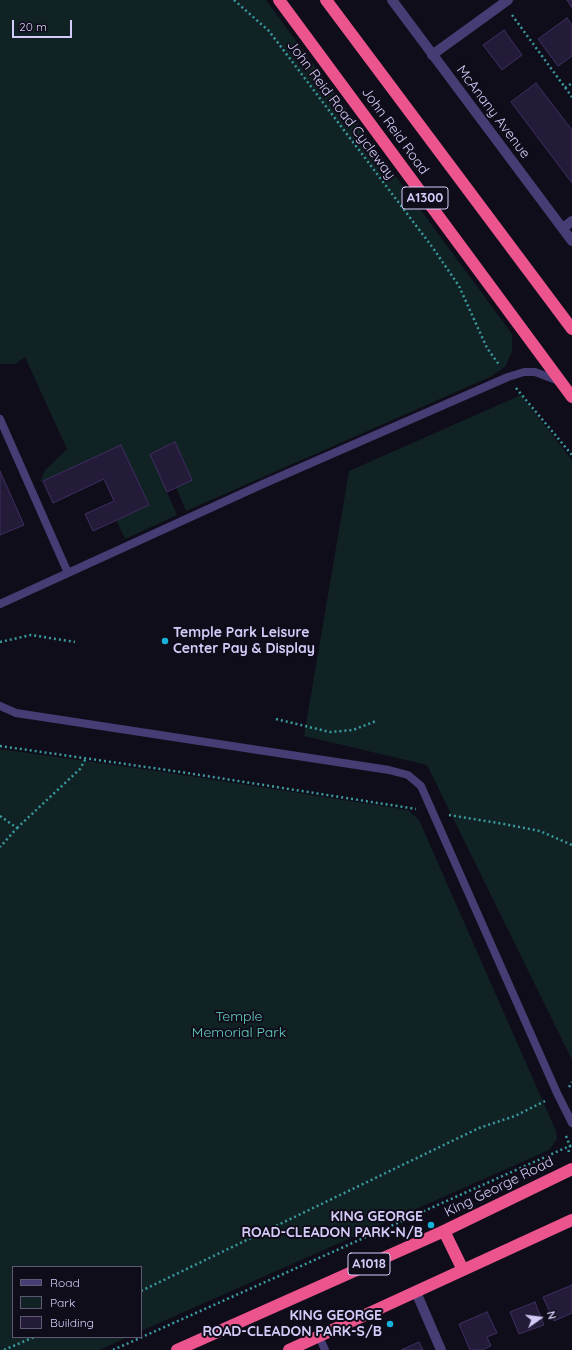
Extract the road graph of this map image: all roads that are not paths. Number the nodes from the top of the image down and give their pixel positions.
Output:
1 (279, 0) edge
2 (326, 0) edge
3 (392, 0) edge
4 (506, 2) edge
5 (432, 55) junction
6 (572, 221) edge
7 (563, 228) junction
8 (572, 241) edge
9 (572, 329) edge
10 (562, 382) junction
11 (572, 397) edge
12 (0, 419) edge
13 (68, 573) junction
14 (0, 604) edge
15 (0, 706) edge
16 (572, 1123) edge
17 (572, 1170) edge
18 (572, 1220) edge
19 (444, 1231) junction
20 (463, 1270) junction
21 (416, 1292) junction
22 (319, 1336) junction
23 (177, 1350) edge
24 (289, 1350) edge
25 (325, 1350) edge
26 (441, 1350) edge

1 - 10 highway, John Reid Road / A1300
2 - 9 highway, John Reid Road / A1300
3 - 5 street, McAnany Avenue
4 - 5 street
5 - 7 street, McAnany Avenue
6 - 7 street
7 - 8 street, McAnany Avenue
10 - 11 highway, John Reid Road / A1300
10 - 13 lane
12 - 13 lane
13 - 14 lane
15 - 16 lane
17 - 19 highway, King George Road / A1018
18 - 20 highway
19 - 20 highway
19 - 23 highway, King George Road / A1018
20 - 21 highway
21 - 22 highway
21 - 26 street
22 - 24 highway
22 - 25 lane

